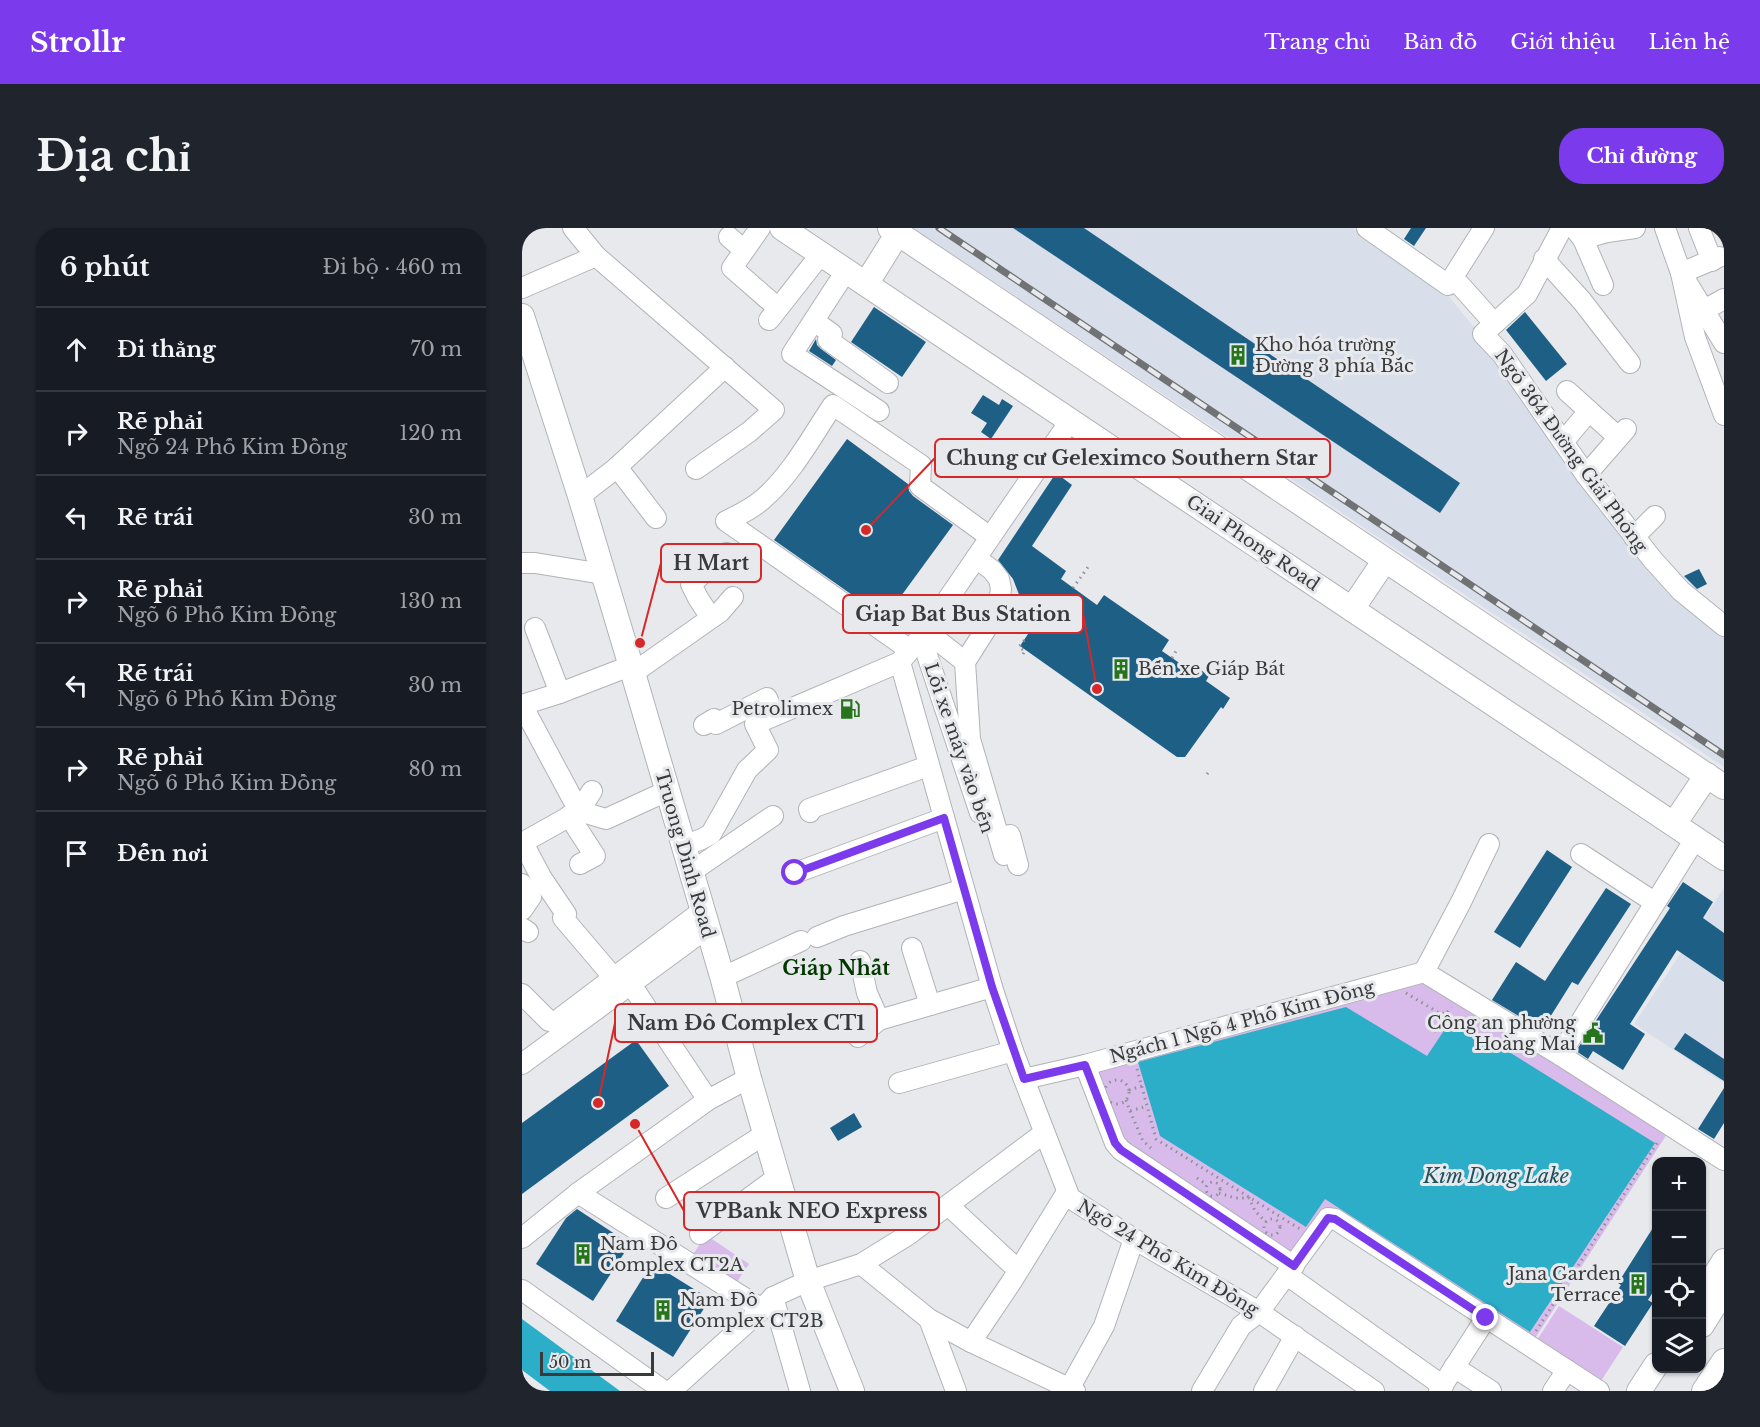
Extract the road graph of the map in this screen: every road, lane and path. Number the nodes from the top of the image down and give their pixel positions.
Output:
1 (573, 228) edge
2 (760, 228) edge
3 (782, 228) edge
4 (1367, 228) edge
5 (1483, 228) edge
6 (1562, 228) edge
7 (1635, 228) edge
8 (1665, 228) edge
9 (1700, 228) edge
10 (894, 231) edge
11 (1579, 233) edge
12 (729, 237) dead end
13 (744, 250) junction
14 (821, 254) junction
15 (596, 256) junction
16 (1544, 259) junction
17 (1681, 273) junction
18 (856, 277) junction
19 (1450, 282) junction
20 (1603, 285) dead end
21 (522, 288) edge
22 (1724, 299) edge
23 (1697, 314) junction
24 (522, 315) edge
25 (814, 321) junction
26 (1494, 323) junction
27 (1724, 343) edge
28 (1724, 349) edge
29 (1702, 357) junction
30 (1630, 363) dead end
31 (725, 367) junction
32 (888, 383) dead end
33 (1568, 391) dead end
34 (879, 411) dead end
35 (1589, 411) junction
36 (1724, 416) edge
37 (1070, 421) junction
38 (1563, 442) junction
39 (617, 467) junction
40 (696, 469) dead end
41 (1586, 475) junction
42 (580, 496) junction
43 (1655, 516) dead end
44 (656, 518) dead end
45 (990, 537) junction
46 (1634, 537) junction
47 (726, 553) dead end
48 (1381, 557) junction
49 (976, 558) junction
50 (522, 563) edge
51 (1088, 567) dead end
52 (603, 574) junction
53 (1073, 588) dead end
54 (733, 597) dead end
55 (1348, 606) junction
56 (711, 618) junction
57 (1724, 626) edge
58 (535, 628) dead end
59 (1025, 639) dead end
60 (914, 645) junction
61 (1176, 651) dead end
62 (1023, 654) dead end
63 (1172, 658) dead end
64 (965, 662) junction
65 (632, 670) junction
66 (560, 693) junction
67 (522, 705) edge
68 (774, 715) junction
69 (704, 725) dead end
70 (928, 765) junction
71 (1210, 770) dead end
72 (1207, 774) dead end
73 (1715, 781) edge
74 (592, 791) dead end
75 (666, 791) junction
76 (810, 812) dead end
77 (574, 814) junction
78 (773, 816) dead end
79 (944, 818) junction
80 (1674, 824) junction
81 (1695, 838) junction
82 (522, 843) edge
83 (1488, 844) dead end
84 (683, 846) junction
85 (1581, 854) dead end
86 (1724, 858) edge
87 (580, 864) dead end
88 (690, 872) junction
89 (795, 873) dead end
90 (522, 884) edge
91 (964, 890) junction
92 (1654, 902) junction
93 (522, 910) edge
94 (704, 920) junction
95 (912, 948) dead end
96 (860, 961) dead end
97 (1424, 972) junction
98 (722, 976) junction
99 (622, 981) junction
100 (992, 987) junction
101 (1403, 987) dead end
102 (522, 994) edge
103 (1454, 1003) dead end
104 (930, 1005) junction
105 (1447, 1014) junction
106 (879, 1020) junction
107 (1434, 1032) dead end
108 (858, 1037) dead end
109 (1013, 1051) junction
110 (1560, 1055) junction
111 (522, 1064) edge
112 (1085, 1065) junction
113 (1136, 1068) dead end
114 (749, 1078) junction
115 (1024, 1079) junction
116 (899, 1083) dead end
117 (1142, 1086) junction
118 (1129, 1090) junction
119 (708, 1100) junction
120 (1126, 1101) junction
121 (1147, 1106) junction
122 (1130, 1112) junction
123 (1044, 1132) junction
124 (1664, 1132) dead end
125 (765, 1134) junction
126 (1151, 1148) dead end
127 (1724, 1160) edge
128 (778, 1177) junction
129 (1197, 1178) dead end
130 (1219, 1181) junction
131 (1206, 1184) junction
132 (1067, 1192) junction
133 (578, 1193) junction
134 (1219, 1193) junction
135 (666, 1198) dead end
136 (1249, 1198) junction
137 (948, 1205) junction
138 (1278, 1218) junction
139 (1266, 1222) junction
140 (1307, 1233) dead end
141 (700, 1234) dead end
142 (522, 1238) edge
143 (1134, 1239) junction
144 (1724, 1262) edge
145 (861, 1264) junction
146 (1018, 1270) junction
147 (1290, 1270) junction
148 (808, 1281) junction
149 (1706, 1289) edge
150 (522, 1290) edge
151 (1724, 1290) edge
152 (767, 1303) junction
153 (1259, 1312) junction
154 (1486, 1318) junction
155 (929, 1319) junction
156 (1705, 1319) edge
157 (1294, 1336) junction
158 (1532, 1337) dead end
159 (971, 1342) junction
160 (1724, 1361) edge
161 (1454, 1367) junction
162 (1567, 1370) junction
163 (1652, 1371) edge
164 (1670, 1373) edge
165 (1441, 1388) edge
166 (1072, 1390) edge
167 (664, 1391) edge
168 (671, 1391) edge
169 (800, 1391) edge
170 (852, 1391) edge
171 (956, 1391) edge
172 (1202, 1391) edge
173 (1264, 1391) edge
174 (1374, 1391) edge
175 (1491, 1391) edge
176 (1553, 1391) edge
177 (1599, 1391) edge
178 (1639, 1391) edge
179 (1658, 1391) edge
180 (1704, 1391) edge

1 - 15 street
2 - 13 street
3 - 14 main road, Giai Phong Road
4 - 19 street, Ngõ 364 Đường Giải Phóng
5 - 19 street
6 - 16 street, Ngõ 364 Đường Giải Phóng
7 - 11 street
8 - 17 street
9 - 17 street
10 - 18 main road
10 - 48 main road
11 - 20 street
12 - 13 street
13 - 14 street
14 - 18 main road, Giai Phong Road
15 - 21 street
15 - 31 street
16 - 26 street, Ngõ 364 Đường Giải Phóng
16 - 30 street
17 - 23 street
18 - 25 street
18 - 37 main road, Giai Phong Road
19 - 26 street, Ngõ 364 Đường Giải Phóng
22 - 23 street
23 - 27 street
23 - 29 street
24 - 42 main road, Truong Dinh Road
25 - 32 street
25 - 34 street
26 - 38 street, Ngõ 364 Đường Giải Phóng
28 - 29 street
29 - 36 street
31 - 39 street
31 - 40 street
33 - 35 street
35 - 38 street
35 - 41 street
37 - 45 street
37 - 55 main road, Giai Phong Road
38 - 41 street, Ngõ 364 Đường Giải Phóng
39 - 42 street
39 - 44 street
41 - 46 street, Ngõ 364 Đường Giải Phóng
42 - 52 main road, Truong Dinh Road
43 - 46 street
45 - 49 street
45 - 60 street
46 - 57 street, Ngõ 364 Đường Giải Phóng
47 - 56 street
48 - 55 main road
48 - 73 main road
49 - 60 street
49 - 64 street
50 - 52 street
51 - 53 path
52 - 65 main road, Truong Dinh Road
54 - 56 street
55 - 80 main road, Giai Phong Road
56 - 65 street
58 - 66 street
59 - 62 path
60 - 64 street
60 - 64 street, Lối xe máy vào bến
60 - 68 street
60 - 70 street, Ngõ 24 Phố Kim Đồng
61 - 63 path
65 - 66 street
65 - 75 main road, Truong Dinh Road
66 - 67 street
67 - 77 street
68 - 69 street
68 - 84 street
70 - 76 street
70 - 79 street, Ngõ 24 Phố Kim Đồng
71 - 72 path
73 - 80 main road
74 - 77 street
75 - 77 street
75 - 84 main road, Truong Dinh Road
77 - 82 street
77 - 87 street
78 - 88 street
79 - 89 street
79 - 91 street, Ngõ 24 Phố Kim Đồng
80 - 81 main road, Giai Phong Road
81 - 86 main road, Giai Phong Road
81 - 92 street
82 - 99 street
83 - 97 street
84 - 88 main road, Truong Dinh Road
85 - 92 street
88 - 94 main road, Truong Dinh Road
90 - 93 street
91 - 98 street
91 - 100 street, Ngõ 24 Phố Kim Đồng
92 - 110 street
94 - 98 main road, Truong Dinh Road
94 - 99 street
95 - 104 street
96 - 106 street
97 - 110 street
97 - 112 street, Ngách 1 Ngõ 4 Phố Kim Đồng
98 - 114 main road, Truong Dinh Road
99 - 102 street
99 - 111 street
99 - 119 street
100 - 104 street
100 - 109 street, Ngõ 24 Phố Kim Đồng
101 - 105 path
103 - 105 path
104 - 106 street
105 - 107 path
106 - 108 street
109 - 115 street, Ngõ 24 Phố Kim Đồng
109 - 116 street
110 - 127 street
112 - 115 street, Ngách 1 Ngõ 4 Phố Kim Đồng
112 - 147 street
113 - 117 path
114 - 119 street
114 - 125 main road, Truong Dinh Road
115 - 123 street, Ngõ 24 Phố Kim Đồng
117 - 118 path
117 - 121 path
118 - 120 path
118 - 120 path
119 - 133 street
120 - 122 path
121 - 122 path
121 - 130 path
122 - 126 path
123 - 132 street, Ngõ 24 Phố Kim Đồng
123 - 137 street
124 - 158 path
125 - 128 main road, Truong Dinh Road
125 - 135 street
128 - 141 street
128 - 148 main road, Truong Dinh Road
129 - 131 path
130 - 131 path
130 - 134 path
130 - 136 path
131 - 134 path
132 - 143 street, Ngõ 24 Phố Kim Đồng
132 - 146 street
133 - 142 street
133 - 152 street
134 - 136 path
136 - 138 path
136 - 139 path
137 - 145 street
137 - 146 street
138 - 139 path
138 - 139 path
138 - 140 path
143 - 153 street, Ngõ 24 Phố Kim Đồng
143 - 166 street
144 - 149 main road
145 - 148 street
145 - 155 street
146 - 159 street
147 - 153 street
147 - 154 street
147 - 165 street
148 - 152 street
148 - 170 main road, Truong Dinh Road
150 - 167 street
151 - 156 main road
152 - 168 street
152 - 169 street
153 - 157 street, Ngõ 24 Phố Kim Đồng
153 - 172 street
154 - 161 street
154 - 162 street
155 - 159 street
155 - 171 street
157 - 173 street
157 - 174 street, Ngõ 24 Phố Kim Đồng
159 - 166 street
160 - 180 main road
161 - 165 street
161 - 175 street
162 - 176 street
162 - 177 street
163 - 178 main road
164 - 179 main road

